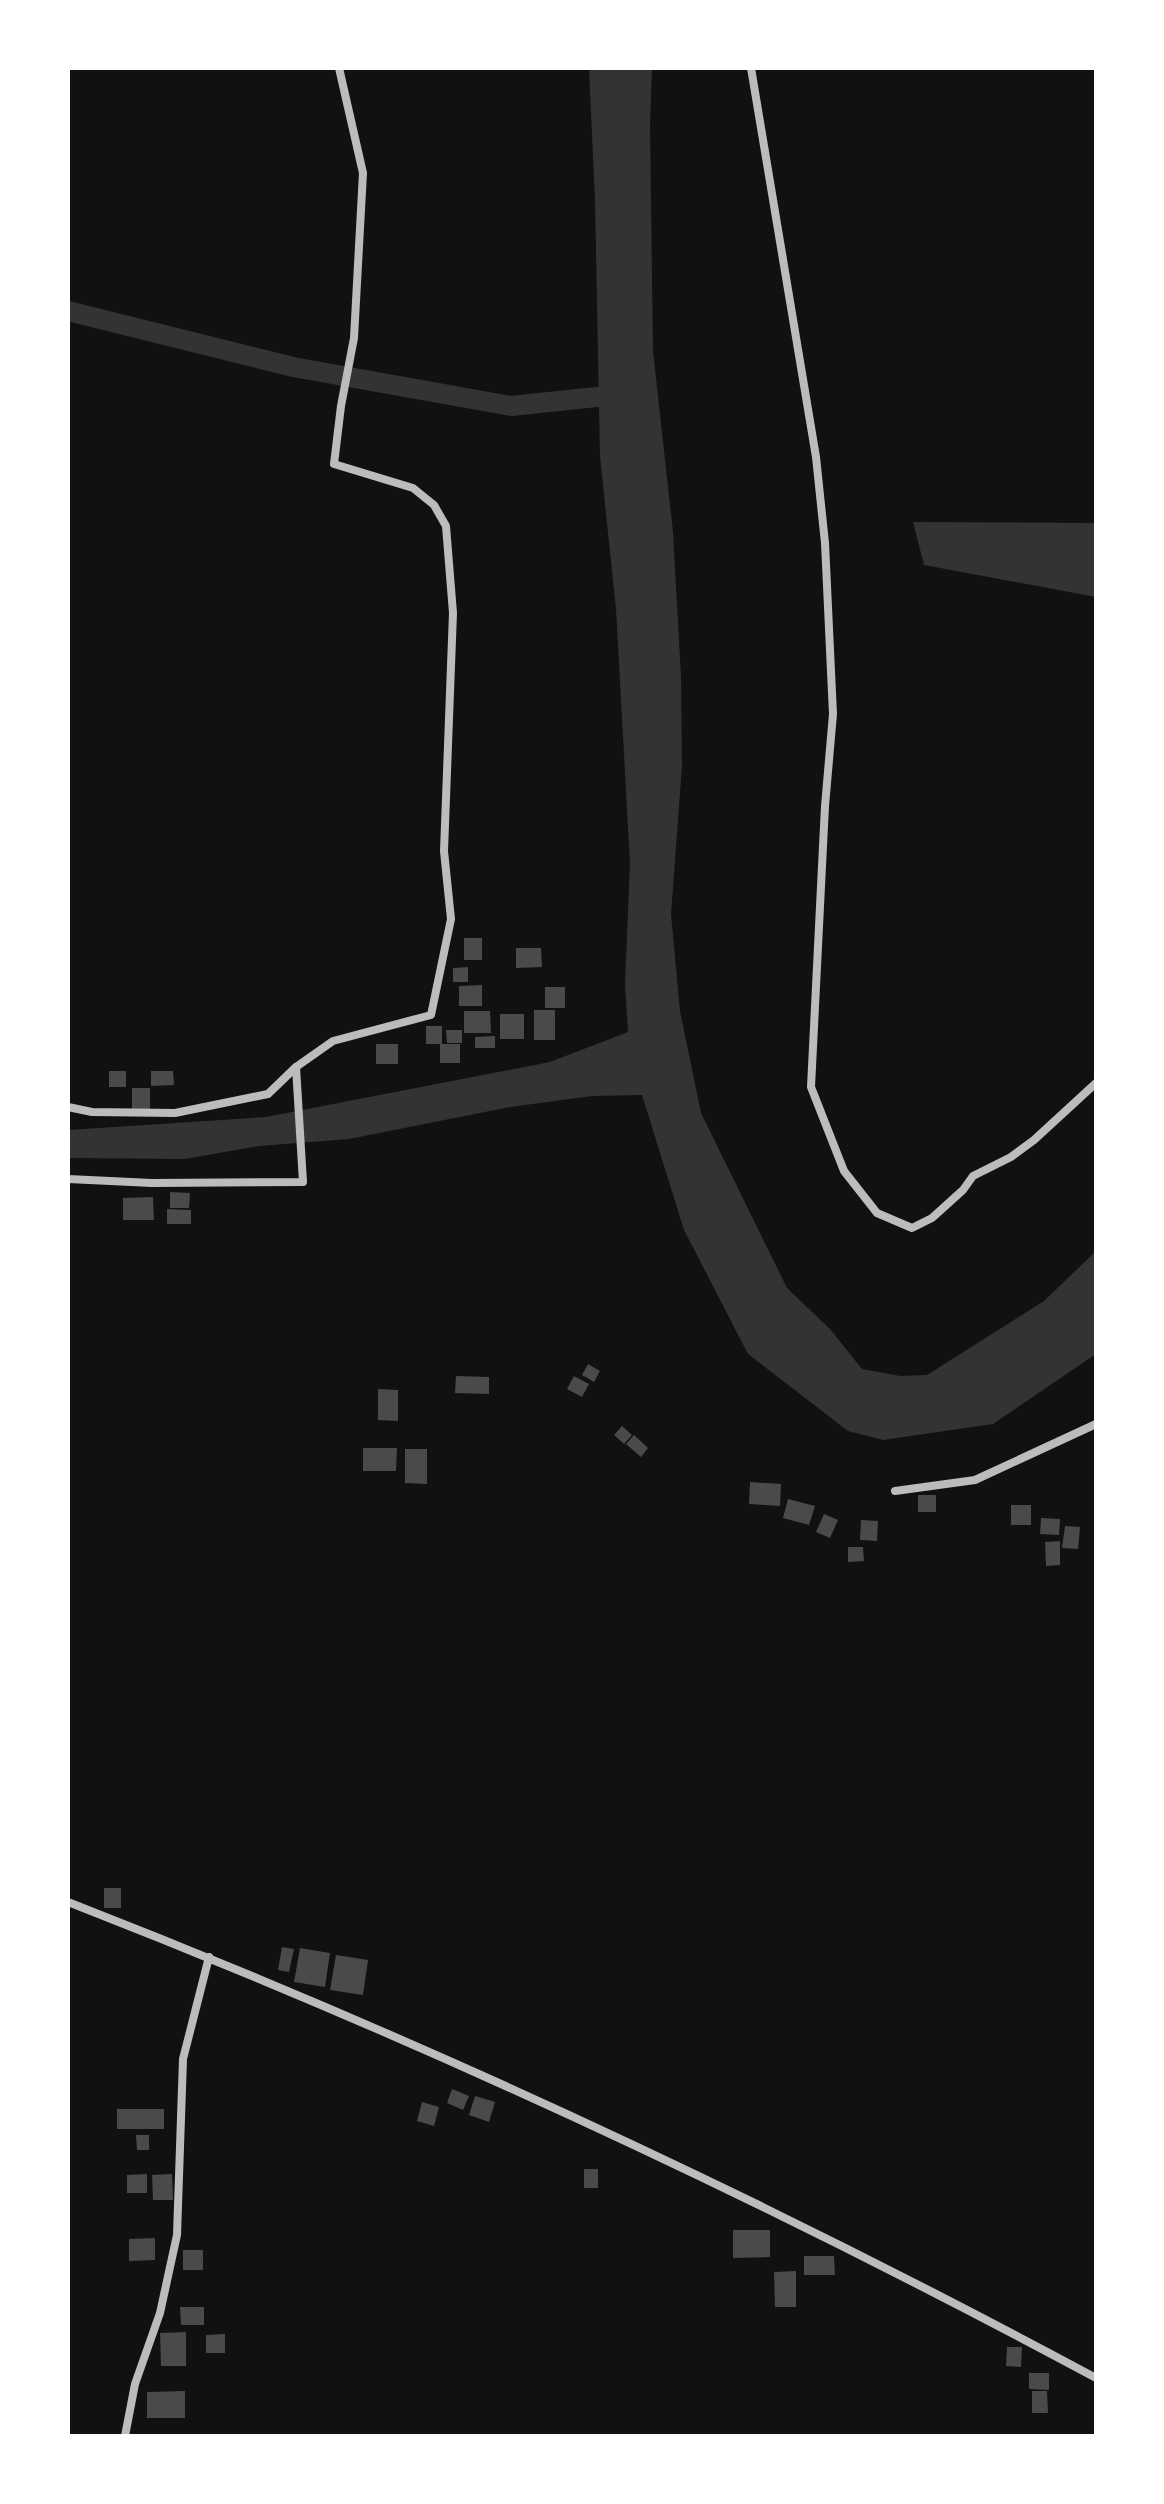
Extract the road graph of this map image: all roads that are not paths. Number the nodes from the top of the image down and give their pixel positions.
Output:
1 (339, 68) edge
2 (751, 68) edge
3 (296, 1067) junction
4 (1096, 1083) edge
5 (68, 1107) edge
6 (68, 1179) edge
7 (1096, 1424) edge
8 (895, 1491) dead end
9 (68, 1902) edge
10 (209, 1957) junction
11 (1096, 2378) edge
12 (125, 2436) edge

1 - 3 street
2 - 4 street
3 - 5 street
3 - 6 street
7 - 8 street
9 - 10 street
10 - 11 street
10 - 12 street

